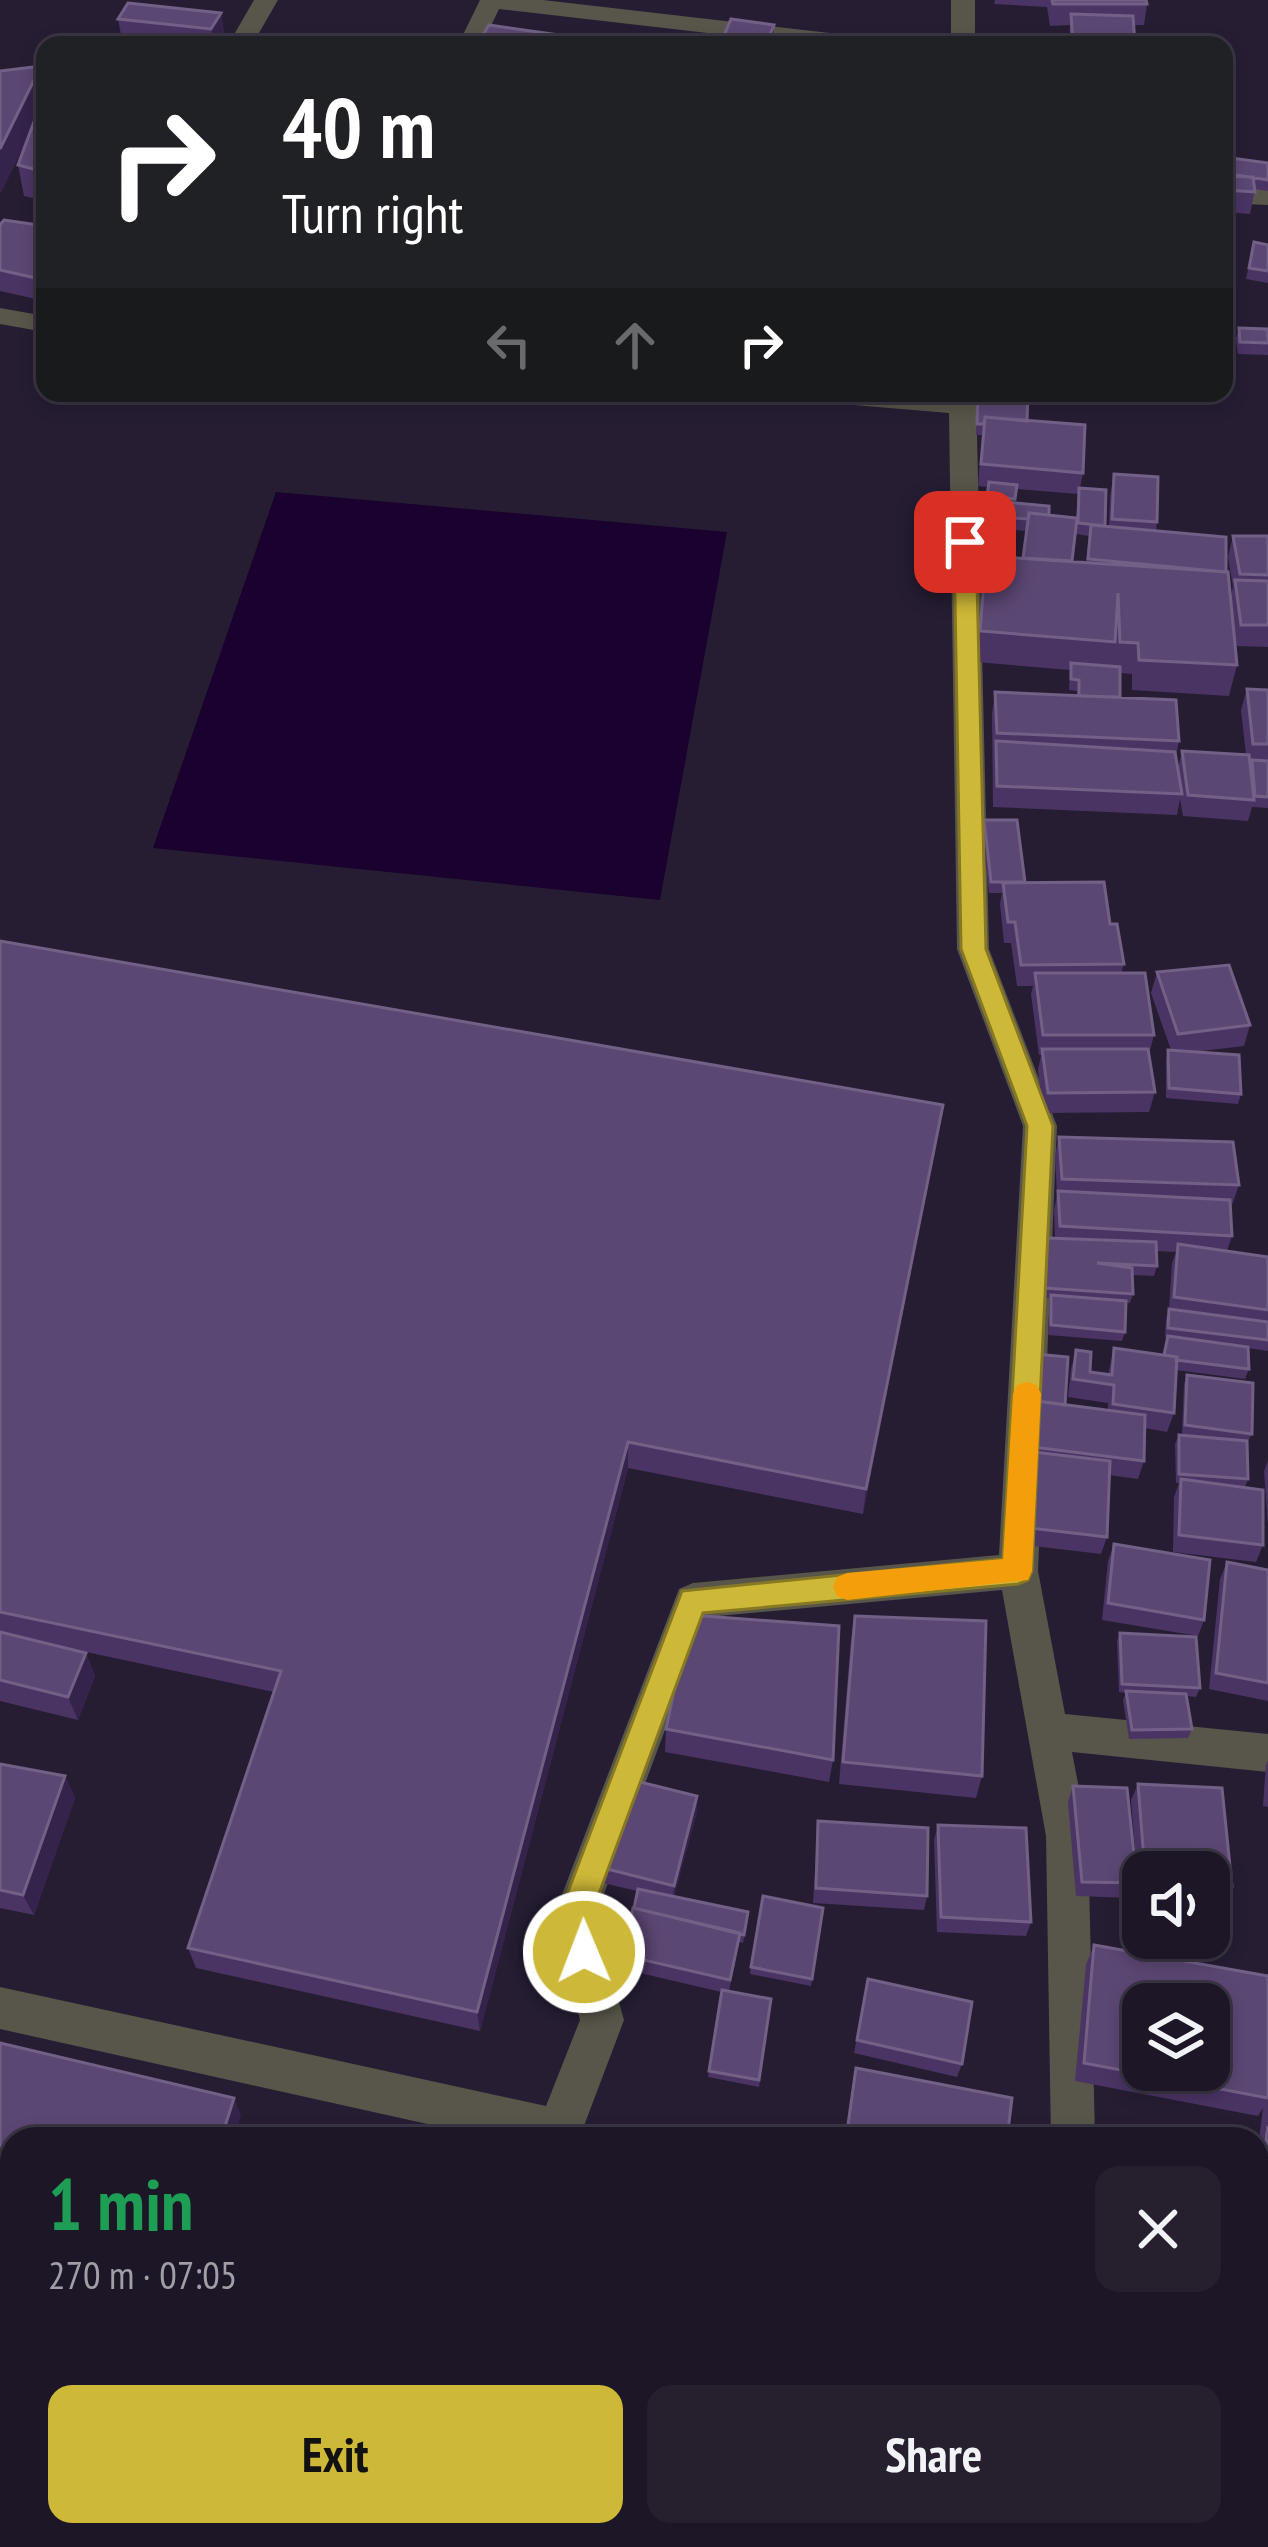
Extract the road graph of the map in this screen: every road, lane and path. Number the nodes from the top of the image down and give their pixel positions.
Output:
1 (266, 0) edge
2 (963, 0) edge
3 (492, 1) edge
4 (245, 36) edge
5 (474, 36) edge
6 (796, 36) edge
7 (963, 36) edge
8 (1233, 195) edge
9 (1268, 196) edge
10 (0, 316) edge
11 (36, 322) edge
12 (962, 402) edge
13 (1018, 1571) junction
14 (1048, 1731) junction
15 (1268, 1753) edge
16 (0, 2008) edge
17 (523, 2127) edge
18 (561, 2127) edge
19 (1073, 2127) edge

1 - 4 street
2 - 7 street
3 - 5 street
3 - 6 street
8 - 9 street
10 - 11 street
12 - 13 street
13 - 14 street
13 - 18 street
14 - 15 street
14 - 19 street
16 - 17 street

